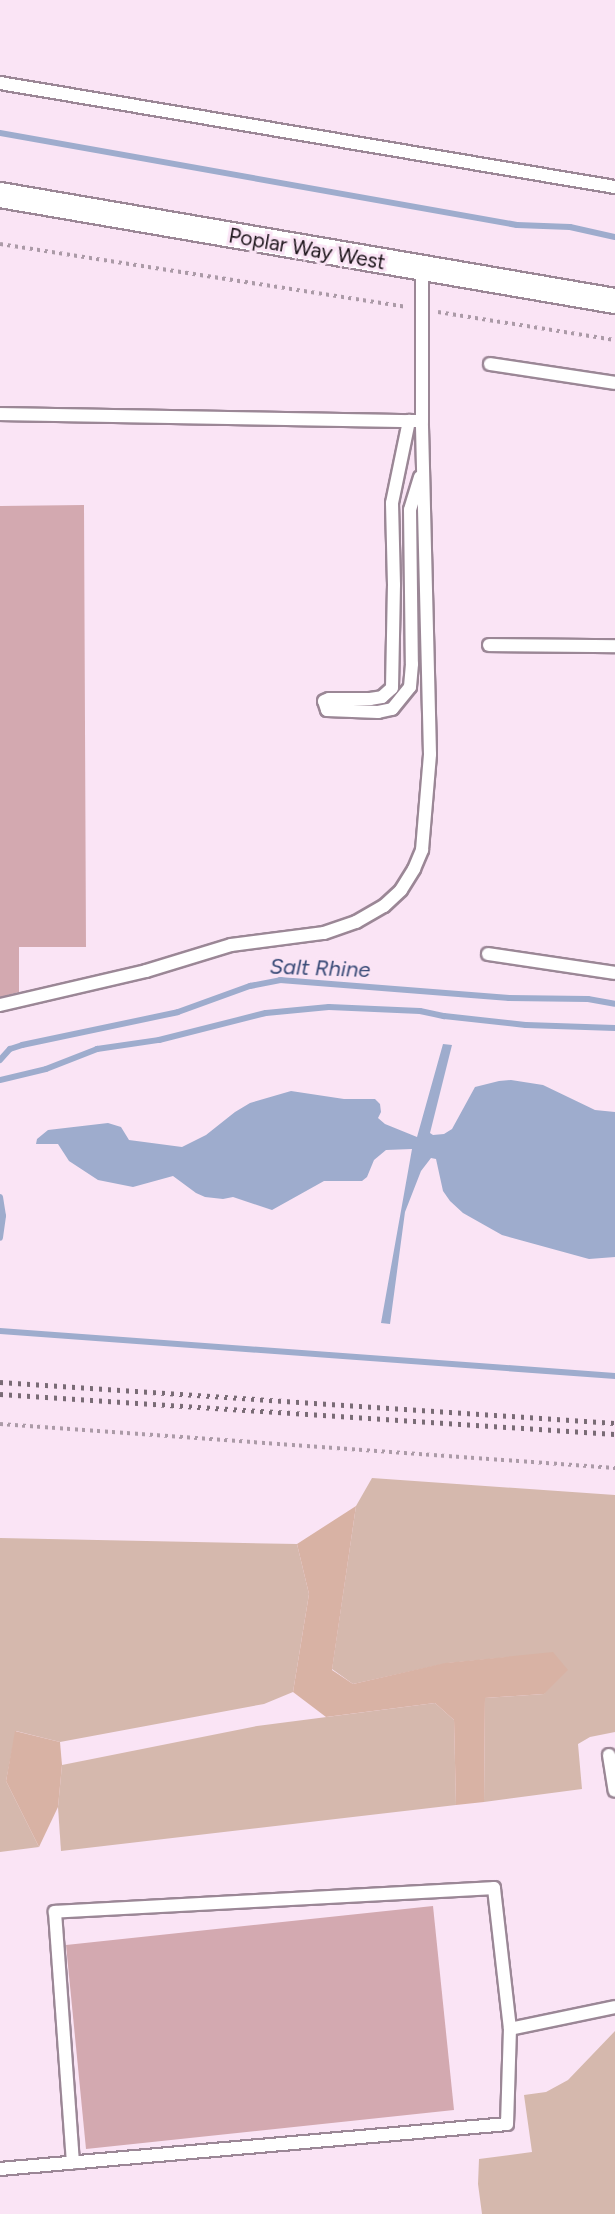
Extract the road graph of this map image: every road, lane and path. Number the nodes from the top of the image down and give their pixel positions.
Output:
1 (0, 83) edge
2 (615, 187) edge
3 (0, 195) edge
4 (0, 244) edge
5 (422, 270) junction
6 (615, 302) edge
7 (422, 310) junction
8 (615, 340) edge
9 (490, 364) dead end
10 (615, 383) edge
11 (0, 414) edge
12 (409, 421) junction
13 (422, 421) junction
14 (423, 466) junction
15 (489, 645) dead end
16 (615, 646) edge
17 (488, 954) dead end
18 (615, 973) edge
19 (0, 1005) edge
20 (0, 1424) edge
21 (615, 1468) edge
22 (609, 1755) dead end
23 (615, 1791) edge
24 (615, 2007) edge
25 (510, 2029) junction
26 (73, 2162) junction
27 (0, 2169) edge

1 - 2 lane
3 - 5 street, Poplar Way West
4 - 7 path
5 - 6 street, Poplar Way West
5 - 7 lane
7 - 8 path
7 - 13 lane
9 - 10 lane
11 - 12 lane
12 - 13 lane
12 - 14 lane
13 - 14 lane
14 - 19 lane
15 - 16 lane
17 - 18 lane
20 - 21 path
22 - 23 lane
24 - 25 lane
25 - 26 lane
25 - 26 lane
26 - 27 lane

